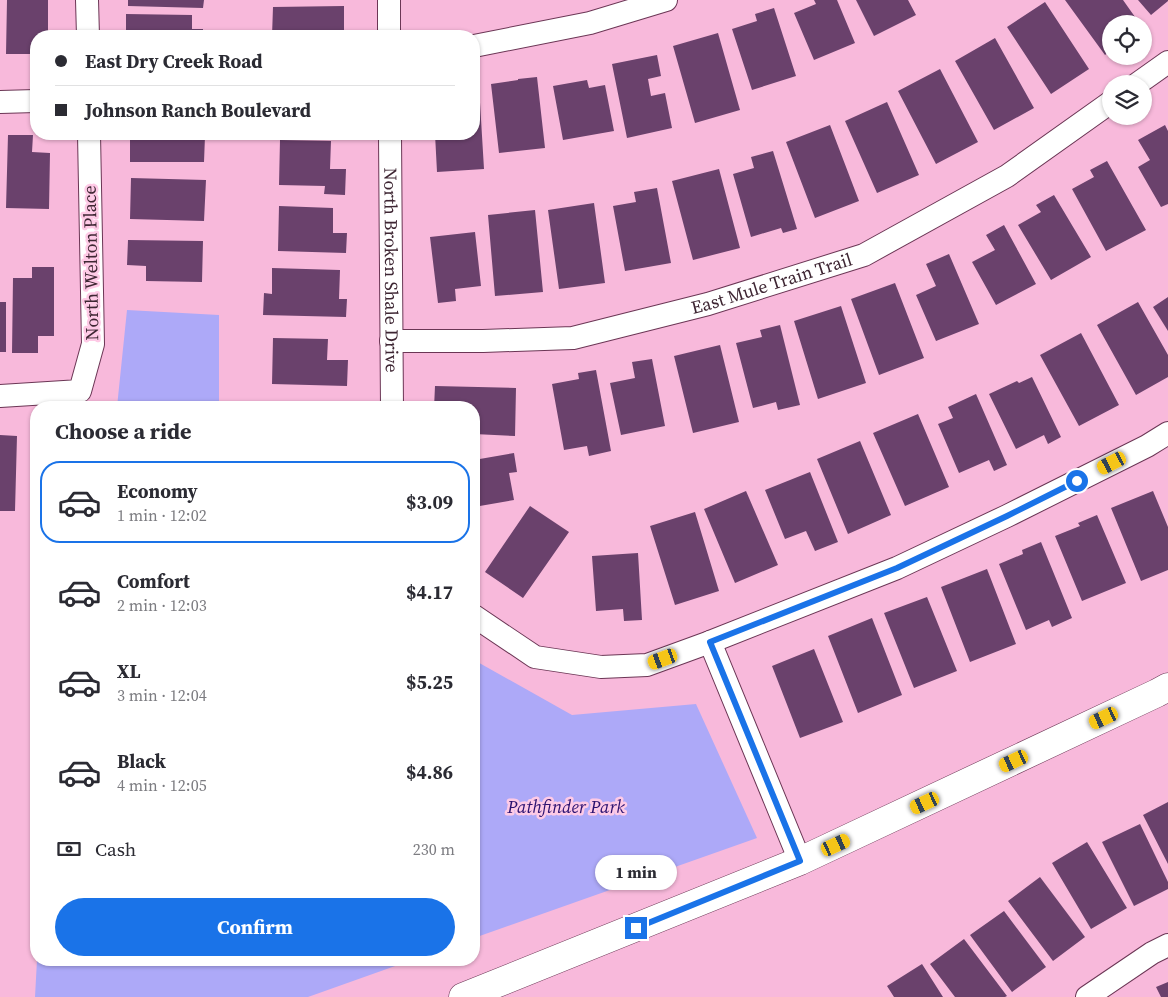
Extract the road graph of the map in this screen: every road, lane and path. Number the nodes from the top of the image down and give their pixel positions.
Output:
1 (87, 0) edge
2 (389, 0) edge
3 (666, 0) edge
4 (88, 30) edge
5 (389, 30) edge
6 (480, 45) edge
7 (1168, 62) edge
8 (1150, 75) edge
9 (30, 101) edge
10 (0, 102) edge
11 (1102, 108) edge
12 (89, 140) edge
13 (390, 140) edge
14 (391, 341) junction
15 (0, 396) edge
16 (392, 401) edge
17 (1168, 433) edge
18 (480, 620) edge
19 (710, 642) junction
20 (1168, 687) edge
21 (800, 861) junction
22 (1168, 945) edge
23 (463, 997) edge
24 (1087, 997) edge

1 - 4 street
2 - 5 street
3 - 6 street
7 - 8 street
9 - 10 street
11 - 14 street, East Mule Train Trail
12 - 15 street, North Welton Place
13 - 14 street, North Broken Shale Drive
14 - 16 street, North Broken Shale Drive
17 - 19 street
18 - 19 street
19 - 21 street
20 - 21 street
21 - 23 street
22 - 24 street

